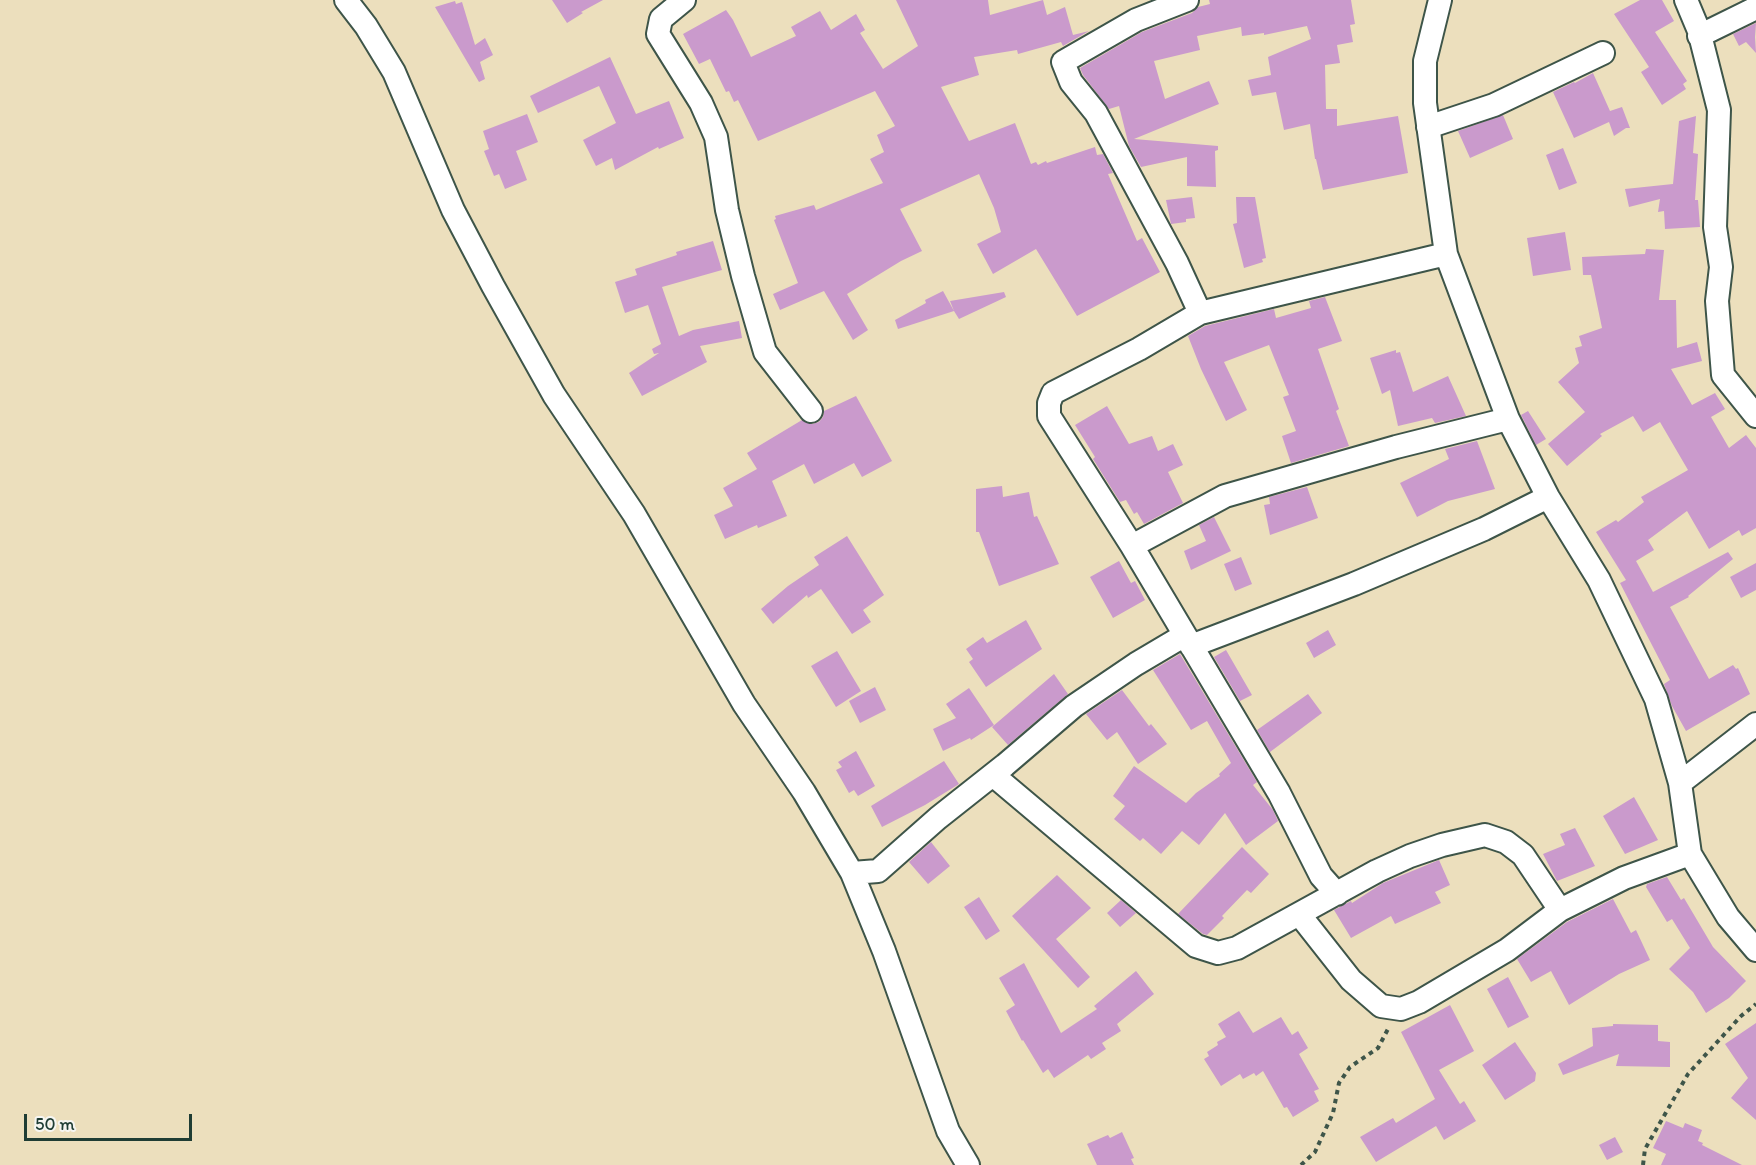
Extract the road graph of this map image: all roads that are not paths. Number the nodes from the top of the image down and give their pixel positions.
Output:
1 (346, 0) edge
2 (684, 0) edge
3 (1187, 0) edge
4 (1440, 0) edge
5 (1686, 0) edge
6 (1756, 8) edge
7 (658, 9) edge
8 (1699, 36) junction
9 (1603, 54) dead end
10 (1428, 127) junction
11 (1446, 254) junction
12 (1200, 313) junction
13 (811, 411) dead end
14 (1756, 416) edge
15 (1508, 419) junction
16 (1548, 497) junction
17 (1131, 546) junction
18 (1188, 641) junction
19 (1756, 724) edge
20 (993, 775) junction
21 (1680, 783) junction
22 (1690, 854) junction
23 (852, 873) junction
24 (1337, 894) junction
25 (1560, 910) junction
26 (1299, 914) junction
27 (1756, 950) edge
28 (968, 1165) edge

1 - 23 street
2 - 7 street
3 - 12 street
4 - 10 street
5 - 8 street
6 - 8 street
7 - 13 street
8 - 14 street
9 - 10 street
10 - 11 street
11 - 12 street
11 - 15 street
12 - 17 street
15 - 16 street
15 - 17 street
16 - 18 street
16 - 21 street
17 - 18 street
18 - 20 street
18 - 24 street
19 - 21 street
20 - 23 street
20 - 26 street
21 - 22 street
22 - 25 street
22 - 27 street
23 - 28 street
24 - 25 street
24 - 26 street
25 - 26 street

